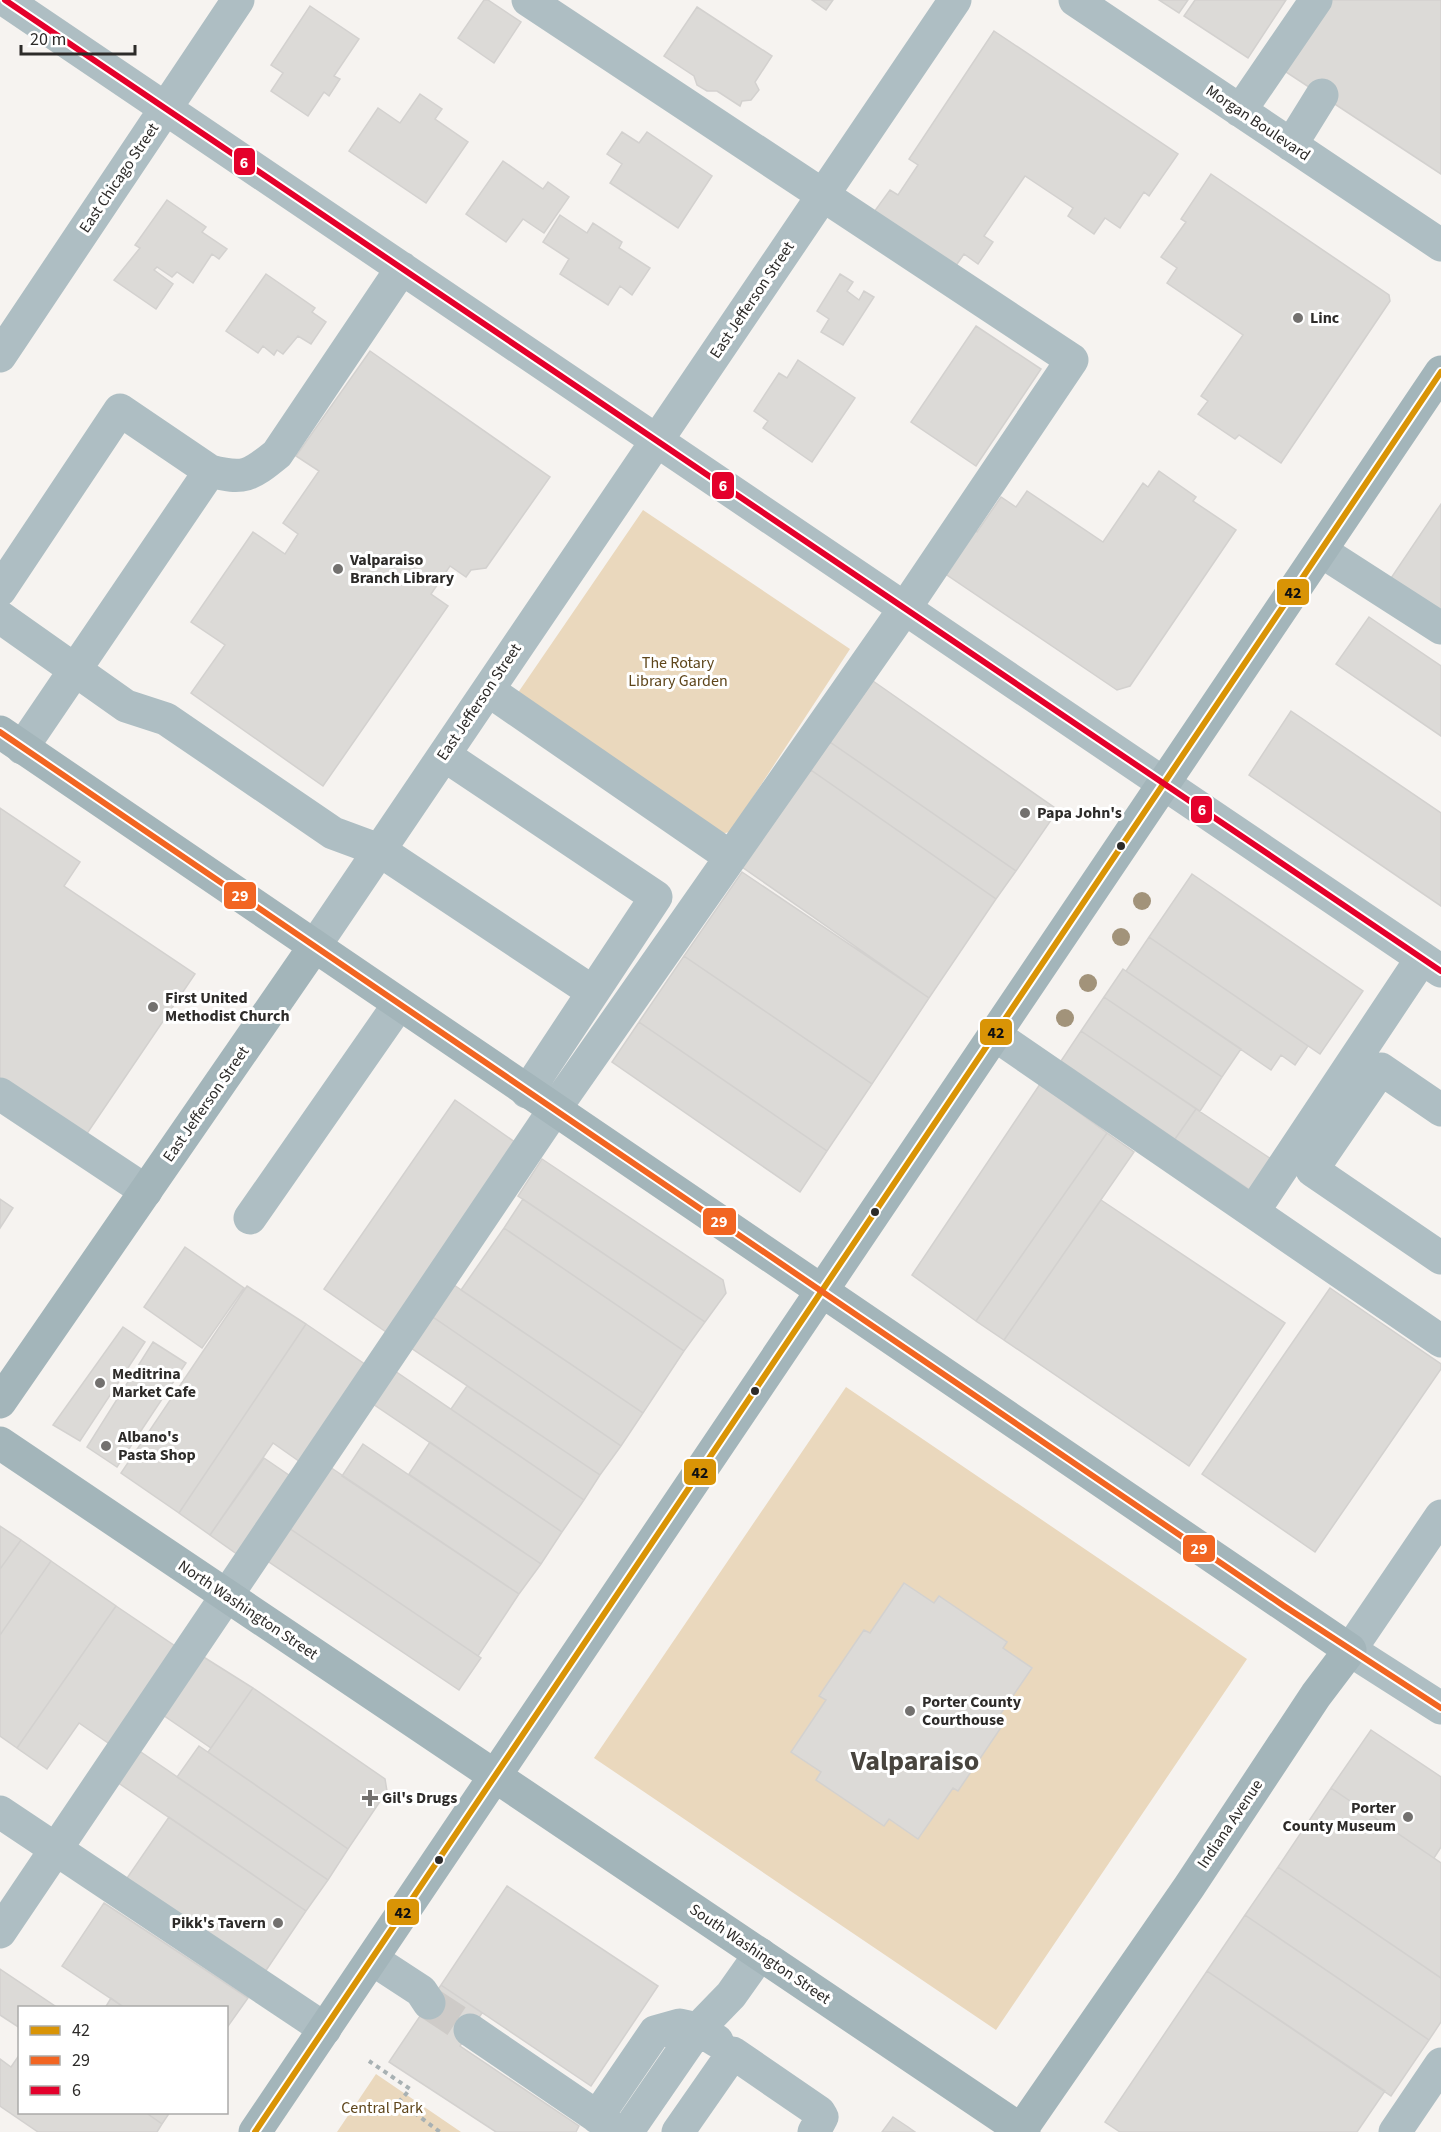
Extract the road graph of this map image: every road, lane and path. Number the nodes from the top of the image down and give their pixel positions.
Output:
1 (5, 0) edge
2 (238, 0) edge
3 (528, 0) edge
4 (955, 0) edge
5 (1075, 0) edge
6 (1316, 0) edge
7 (1322, 95) dead end
8 (166, 108) junction
9 (1240, 111) junction
10 (1291, 145) junction
11 (822, 196) junction
12 (1441, 246) edge
13 (402, 268) junction
14 (0, 356) edge
15 (1441, 372) edge
16 (657, 440) junction
17 (210, 471) junction
18 (1321, 551) junction
19 (0, 590) edge
20 (905, 608) junction
21 (0, 616) edge
22 (1441, 628) edge
23 (75, 671) junction
24 (488, 690) junction
25 (11, 740) edge
26 (444, 755) junction
27 (1164, 784) junction
28 (379, 850) junction
29 (729, 856) junction
30 (314, 947) junction
31 (1432, 964) edge
32 (593, 992) junction
33 (399, 1004) junction
34 (995, 1035) junction
35 (527, 1092) junction
36 (0, 1094) edge
37 (554, 1110) junction
38 (1441, 1110) edge
39 (146, 1191) junction
40 (1253, 1212) junction
41 (250, 1218) dead end
42 (1441, 1258) edge
43 (822, 1292) junction
44 (1441, 1341) edge
45 (0, 1402) edge
46 (0, 1443) edge
47 (1441, 1516) edge
48 (226, 1595) junction
49 (1350, 1650) junction
50 (1441, 1708) edge
51 (496, 1777) junction
52 (0, 1812) edge
53 (55, 1851) junction
54 (0, 1932) edge
55 (760, 1954) junction
56 (372, 1959) junction
57 (429, 2003) tunnel mouth
58 (325, 2029) junction
59 (470, 2030) tunnel mouth
60 (706, 2036) junction
61 (369, 2061) dead end
62 (1441, 2064) edge
63 (400, 2102) junction
64 (340, 2105) dead end
65 (613, 2127) edge
66 (1022, 2131) edge
67 (255, 2132) edge
68 (440, 2132) edge
69 (648, 2132) edge
70 (678, 2132) edge
71 (814, 2132) edge
72 (1395, 2132) edge

1 - 8 street
2 - 8 street, East Chicago Street
3 - 11 street
4 - 11 street, East Jefferson Street
5 - 9 street, Morgan Boulevard
6 - 9 street
7 - 10 street
8 - 13 street
8 - 14 street, East Chicago Street
9 - 10 street, Morgan Boulevard
10 - 12 street, Morgan Boulevard
11 - 16 street, East Jefferson Street
11 - 20 street
13 - 16 street
13 - 17 street
15 - 18 main road
16 - 20 street
16 - 24 street, East Jefferson Street
17 - 19 street
17 - 23 street
18 - 22 street
18 - 27 main road
20 - 27 street
20 - 29 street
21 - 23 street
23 - 25 street
23 - 28 street
24 - 26 street, East Jefferson Street
24 - 29 street
25 - 30 main road
26 - 28 street, East Jefferson Street
26 - 32 street
27 - 31 street
27 - 34 main road
28 - 30 street, East Jefferson Street
28 - 32 street
29 - 37 street
30 - 33 main road
30 - 39 main road, East Jefferson Street
31 - 40 street
32 - 35 street
33 - 35 main road
33 - 41 street
34 - 40 street
34 - 43 main road
35 - 37 main road
36 - 39 street
37 - 43 main road
37 - 48 street
38 - 42 street
39 - 45 main road, East Jefferson Street
40 - 44 street
43 - 49 main road
43 - 51 main road
46 - 48 main road, North Washington Street
47 - 49 street, Indiana Avenue
48 - 51 main road, North Washington Street
48 - 53 street
49 - 50 street
49 - 66 main road, Indiana Avenue
51 - 55 main road, South Washington Street
51 - 56 main road
52 - 53 street
53 - 54 street
53 - 58 street
55 - 60 street
55 - 66 main road, South Washington Street
56 - 57 street
56 - 58 main road
58 - 67 main road
59 - 65 street
60 - 65 street
60 - 69 street
60 - 70 street
60 - 71 street
61 - 63 path
62 - 72 street
63 - 64 path
63 - 68 path

